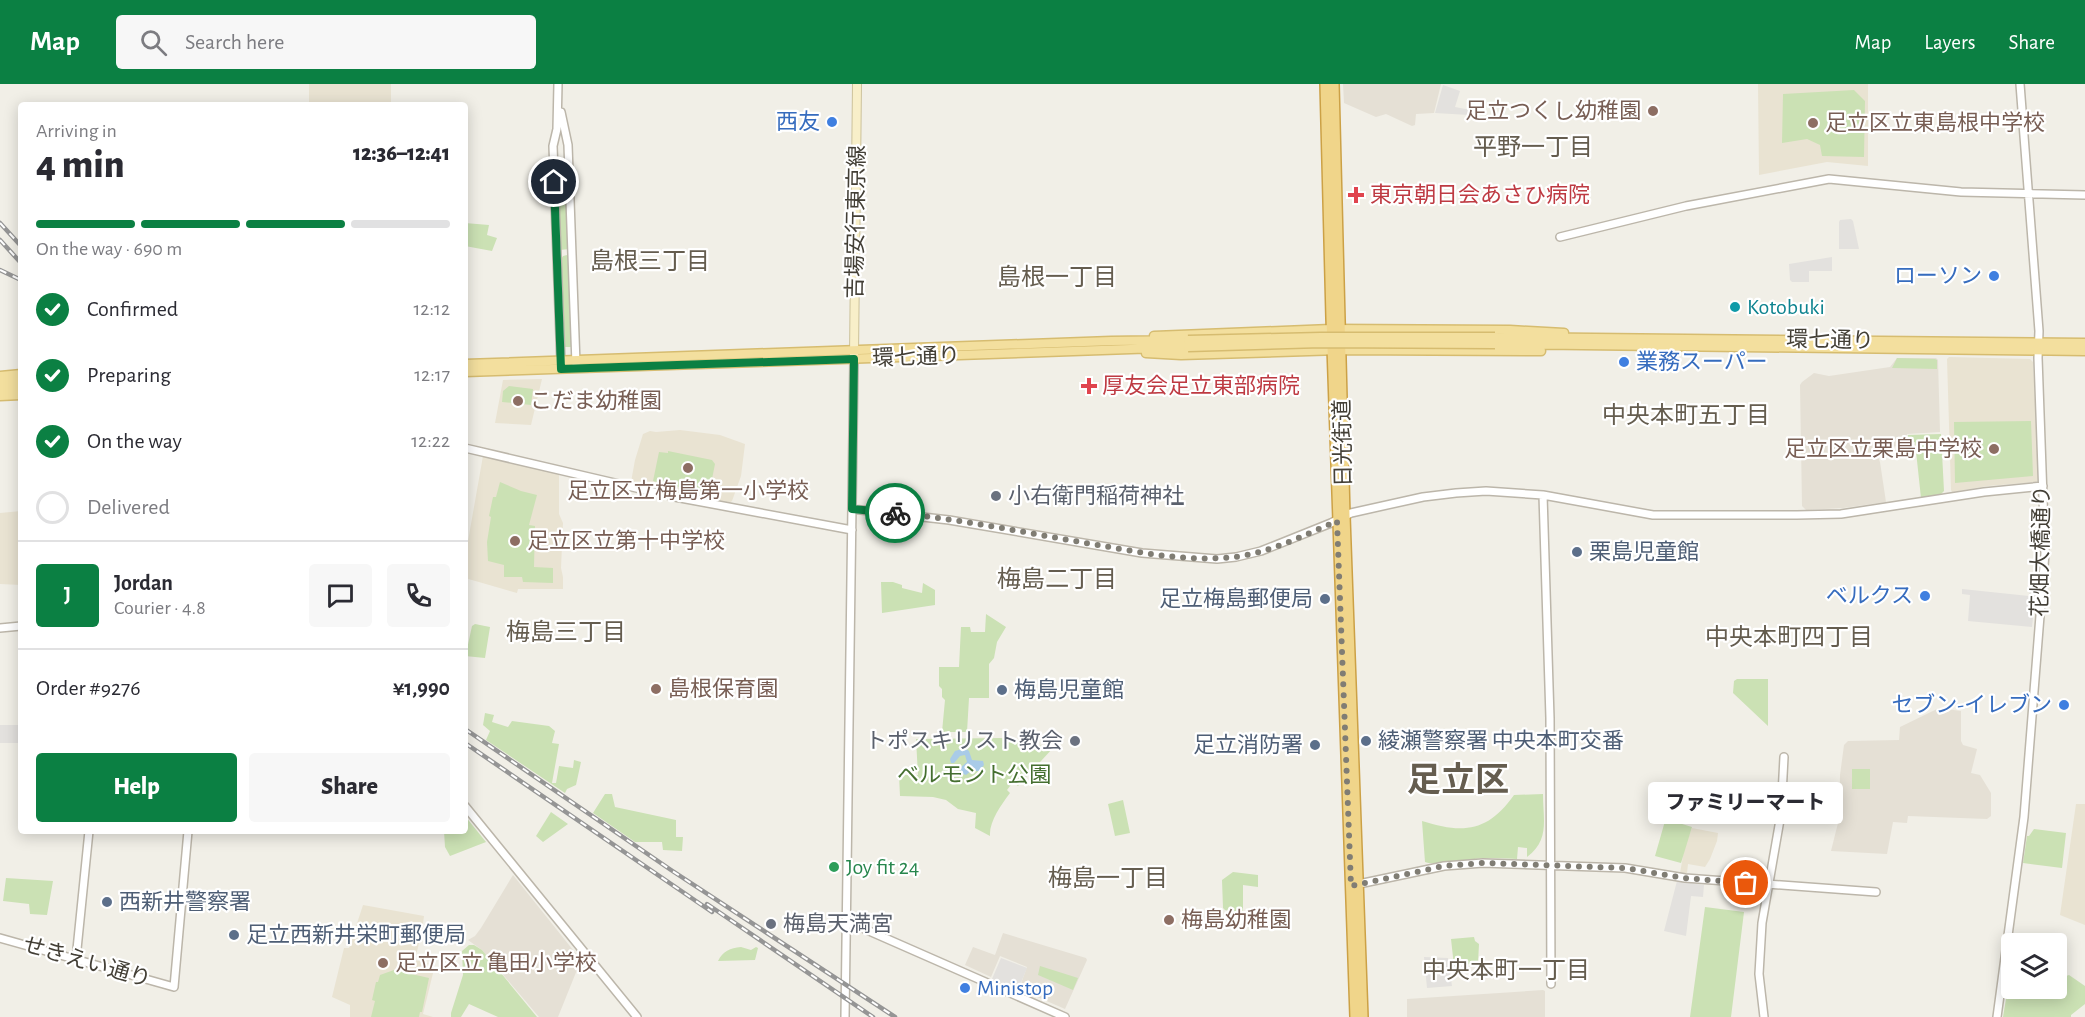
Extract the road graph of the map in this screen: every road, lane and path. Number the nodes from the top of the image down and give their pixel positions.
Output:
1 (558, 84) edge
2 (857, 84) edge
3 (1325, 84) edge
4 (1334, 84) edge
5 (2020, 84) edge
6 (559, 104) junction
7 (2029, 194) junction
8 (2085, 195) edge
9 (1560, 237) dead end
10 (1335, 329) junction
11 (1111, 341) junction
12 (1576, 342) junction
13 (2085, 343) edge
14 (1188, 344) junction
15 (2039, 346) junction
16 (1115, 350) junction
17 (1336, 350) junction
18 (2085, 351) edge
19 (854, 355) junction
20 (468, 364) edge
21 (576, 364) junction
22 (561, 365) junction
23 (468, 372) edge
24 (18, 374) edge
25 (0, 376) edge
26 (18, 381) edge
27 (0, 382) edge
28 (18, 388) edge
29 (0, 389) edge
30 (18, 395) edge
31 (0, 396) edge
32 (468, 449) edge
33 (2043, 486) junction
34 (1543, 495) junction
35 (852, 509) junction
36 (1341, 518) junction
37 (852, 530) junction
38 (18, 626) edge
39 (0, 628) edge
40 (1784, 757) dead end
41 (468, 810) edge
42 (89, 834) edge
43 (188, 834) edge
44 (1551, 866) junction
45 (1355, 885) junction
46 (1770, 885) junction
47 (1876, 892) dead end
48 (846, 923) junction
49 (0, 938) edge
50 (76, 959) junction
51 (1551, 984) dead end
52 (637, 1017) edge
53 (844, 1017) edge
54 (1065, 1017) edge
55 (1355, 1017) edge
56 (1363, 1017) edge
57 (1764, 1017) edge
58 (1997, 1017) edge

1 - 6 street
2 - 19 main road, 吉場安行東京線
3 - 10 highway, 日光街道
4 - 10 highway, 日光街道
5 - 7 street, 花畑大橋通り
6 - 21 street
6 - 22 street
7 - 8 street
7 - 9 street
7 - 15 street, 花畑大橋通り
10 - 11 main road, 環七通り
10 - 12 main road, 環七通り
10 - 17 highway, 日光街道
11 - 14 main road, 環七通り
11 - 19 main road, 環七通り
12 - 14 main road, 環七通り, bridge
12 - 15 main road, 環七通り
12 - 17 main road, 環七通り
13 - 15 main road, 環七通り
14 - 16 main road, 環七通り
15 - 18 main road, 環七通り
15 - 33 street, 花畑大橋通り
16 - 17 main road, 環七通り
16 - 19 main road, 環七通り
17 - 36 highway, 日光街道
19 - 21 main road, 環七通り
19 - 35 street
20 - 22 main road, 環七通り
21 - 22 main road, 環七通り
22 - 23 main road, 環七通り
24 - 25 main road
26 - 27 main road
28 - 29 main road
30 - 31 main road
32 - 37 street
33 - 34 street
33 - 58 street, 花畑大橋通り
34 - 36 street
34 - 44 street
35 - 36 street
35 - 37 street
36 - 45 highway, 日光街道
37 - 48 street
38 - 39 street
40 - 46 street
41 - 52 street
42 - 50 street
43 - 50 street, せきえい通り
44 - 45 street
44 - 46 street
44 - 51 street
45 - 55 highway, 日光街道
45 - 56 highway, 日光街道
46 - 47 street
46 - 57 street
48 - 53 street
48 - 54 street
49 - 50 street, せきえい通り

